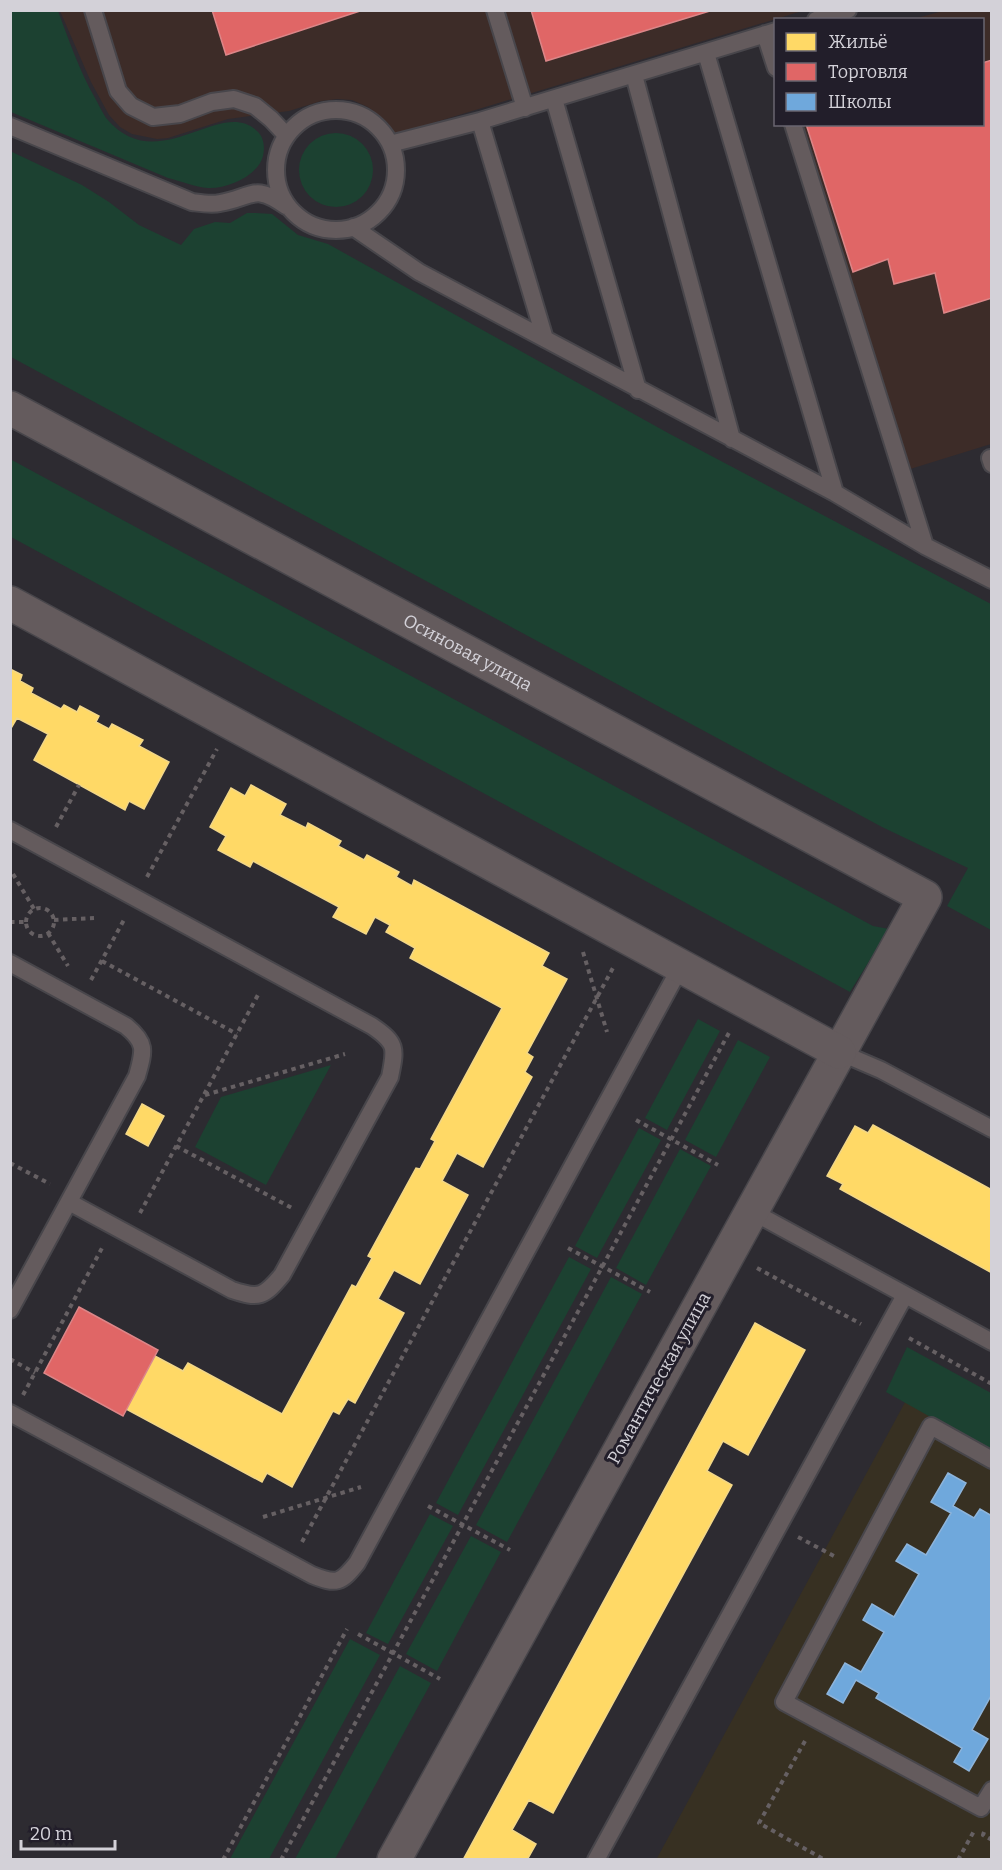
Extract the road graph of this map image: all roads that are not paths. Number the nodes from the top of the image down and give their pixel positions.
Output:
1 (93, 10) edge
2 (495, 10) edge
3 (848, 10) edge
4 (822, 18) edge
5 (770, 33) edge
6 (706, 53) junction
7 (774, 56) edge
8 (634, 75) junction
9 (554, 99) junction
10 (525, 108) junction
11 (480, 121) junction
12 (10, 126) edge
13 (794, 126) edge
14 (286, 135) junction
15 (390, 144) junction
16 (290, 209) junction
17 (353, 227) junction
18 (545, 339) junction
19 (638, 390) junction
20 (10, 408) edge
21 (732, 439) junction
22 (835, 493) junction
23 (925, 546) junction
24 (992, 580) edge
25 (10, 603) edge
26 (10, 830) edge
27 (925, 897) joint
28 (10, 963) edge
29 (681, 966) junction
30 (839, 1052) junction
31 (992, 1129) edge
32 (70, 1199) junction
33 (751, 1211) junction
34 (905, 1294) junction
35 (10, 1310) edge
36 (992, 1342) edge
37 (11, 1413) edge
38 (992, 1460) edge
39 (992, 1790) edge
40 (394, 1860) edge
41 (597, 1860) edge

1 - 14 lane
2 - 10 lane
3 - 4 lane
5 - 6 lane
5 - 7 lane
6 - 8 lane
6 - 22 lane
8 - 9 lane
8 - 21 lane
9 - 10 lane
9 - 19 lane
10 - 11 lane
11 - 15 lane
11 - 18 lane
12 - 16 lane
13 - 23 lane
14 - 15 lane
14 - 16 lane
15 - 17 lane
16 - 17 lane
17 - 18 lane
18 - 19 lane
19 - 21 lane
20 - 27 street, Осиновая улица
21 - 22 lane
22 - 23 lane
23 - 24 lane
25 - 29 street
26 - 32 lane
27 - 30 street, Романтическая улица
28 - 32 lane
29 - 30 street
29 - 37 lane
30 - 31 lane
30 - 33 street, Романтическая улица
32 - 35 lane
33 - 34 lane
33 - 40 street, Романтическая улица
34 - 36 lane
34 - 41 lane
38 - 39 lane

